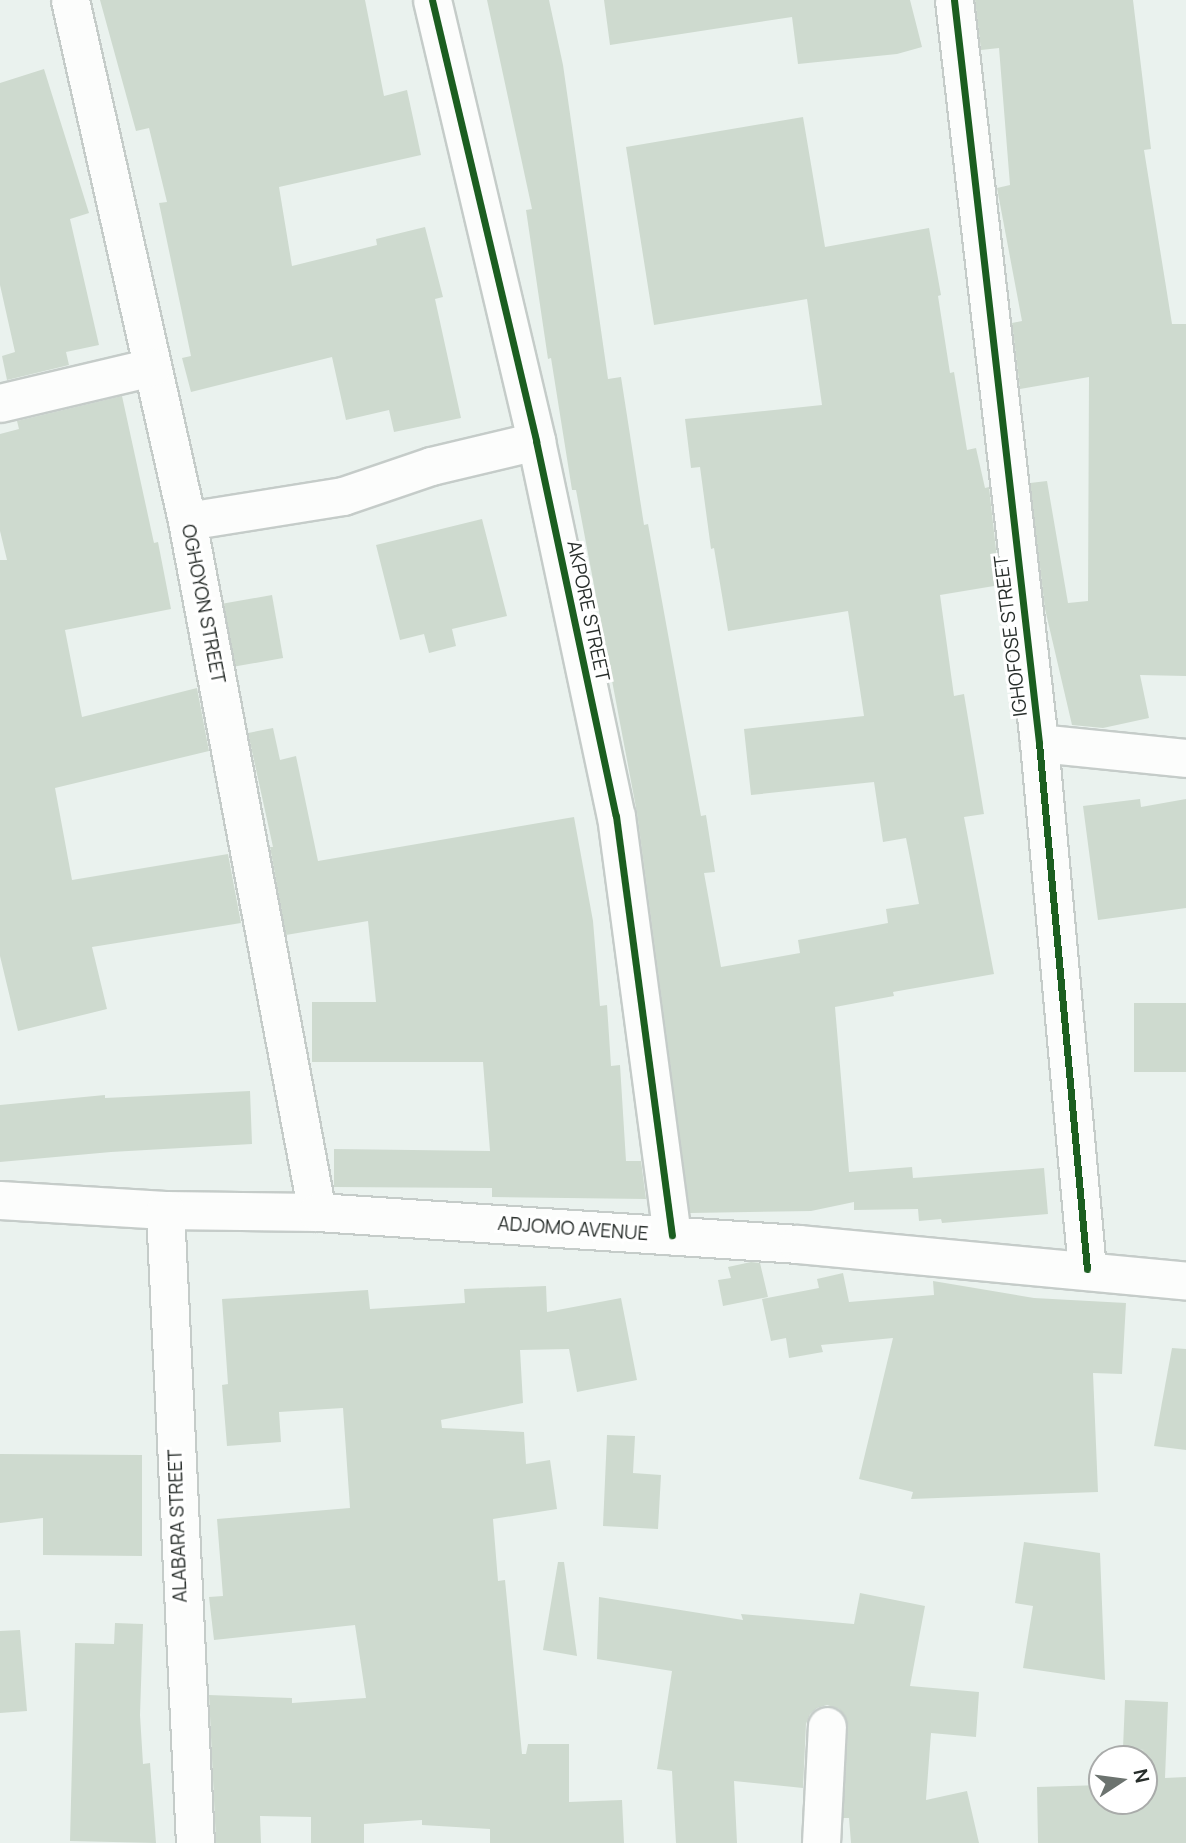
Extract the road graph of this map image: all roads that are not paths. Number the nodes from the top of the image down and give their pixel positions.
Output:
1 (70, 0) edge
2 (432, 0) edge
3 (954, 0) edge
4 (152, 368) junction
5 (0, 403) edge
6 (536, 441) junction
7 (187, 521) junction
8 (1039, 743) junction
9 (1186, 758) edge
10 (0, 1200) edge
11 (165, 1210) junction
12 (317, 1212) junction
13 (672, 1236) junction
14 (1087, 1269) junction
15 (1186, 1281) edge
16 (827, 1726) dead end
17 (195, 1843) edge
18 (821, 1843) edge

1 - 4 street, OGHOYON STREET
2 - 6 street, AKPORE STREET
3 - 8 street, IGHOFOSE STREET
4 - 5 street
4 - 7 street, OGHOYON STREET
6 - 7 street
6 - 13 street, AKPORE STREET
7 - 12 street, OGHOYON STREET
8 - 9 street
8 - 14 street, IGHOFOSE STREET
10 - 11 street, ADJOMO AVENUE
11 - 12 street, ADJOMO AVENUE
11 - 17 street, ALABARA STREET
12 - 13 street, ADJOMO AVENUE
13 - 14 street, ADJOMO AVENUE
14 - 15 street, ADJOMO AVENUE
16 - 18 street

